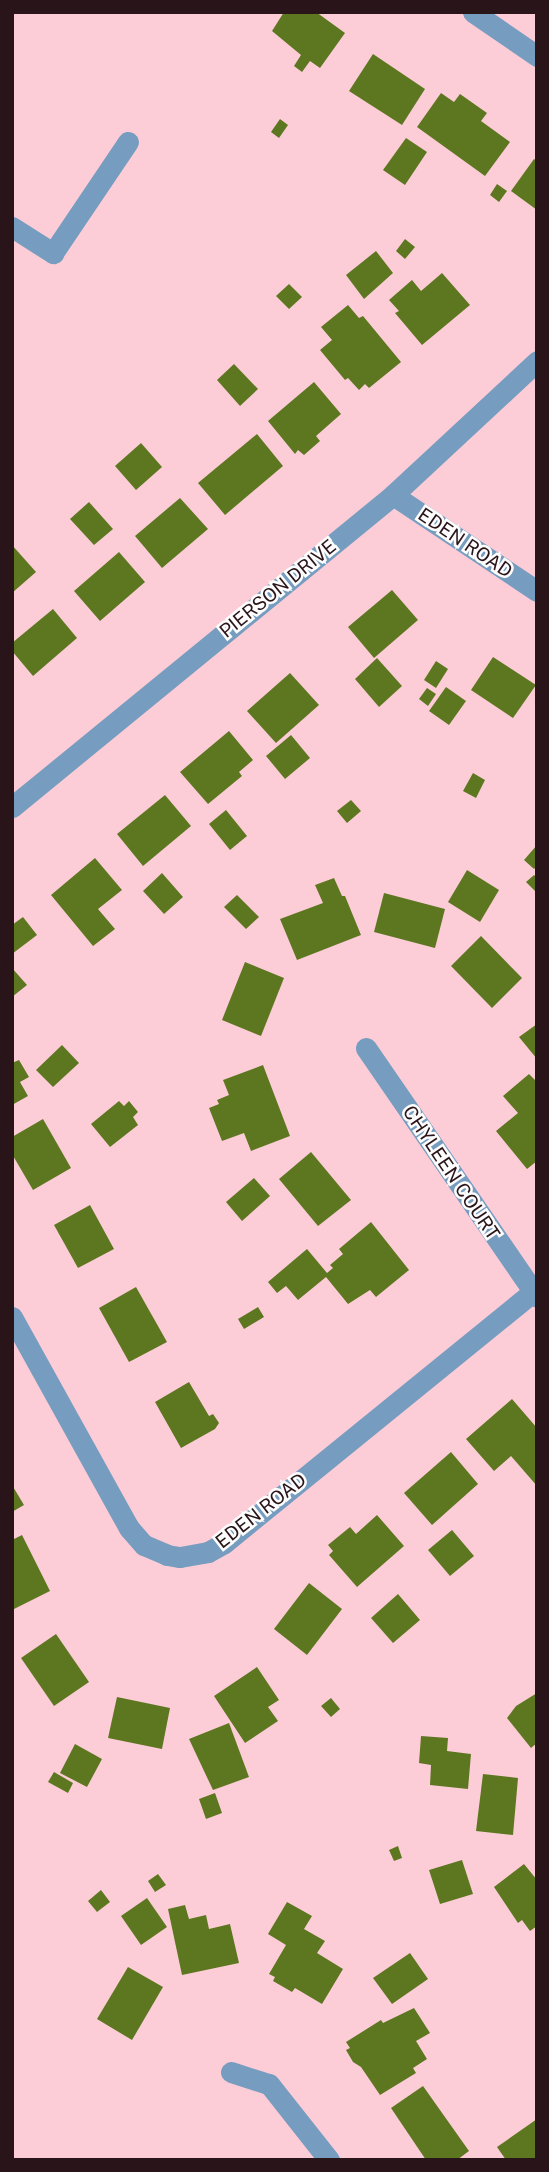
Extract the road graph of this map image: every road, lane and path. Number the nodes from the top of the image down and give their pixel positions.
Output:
1 (473, 12) edge
2 (537, 56) edge
3 (128, 142) dead end
4 (12, 227) edge
5 (537, 361) edge
6 (393, 495) junction
7 (537, 591) edge
8 (12, 807) edge
9 (366, 1048) dead end
10 (536, 1293) edge
11 (12, 1317) edge
12 (231, 2072) dead end
13 (329, 2160) edge

1 - 2 street
3 - 4 street
5 - 6 street, PIERSON DRIVE
6 - 7 street, EDEN ROAD
6 - 8 street, PIERSON DRIVE
9 - 10 street, CHYLEEN COURT
10 - 11 street, EDEN ROAD
12 - 13 street

